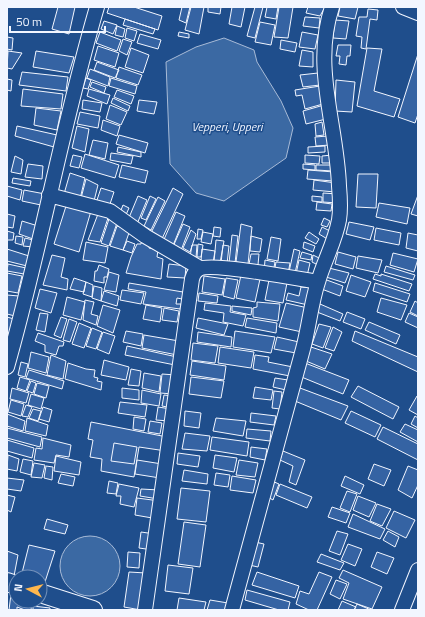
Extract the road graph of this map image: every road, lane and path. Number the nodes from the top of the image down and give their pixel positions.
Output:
1 (97, 7) edge
2 (332, 7) edge
3 (404, 7) edge
4 (418, 13) edge
5 (49, 195) junction
6 (200, 268) junction
7 (318, 282) junction
8 (7, 367) edge
9 (418, 570) edge
10 (48, 596) edge
11 (93, 610) edge
12 (145, 610) edge
13 (232, 610) edge
14 (402, 610) edge

1 - 5 street
2 - 7 street
3 - 4 street
5 - 6 street
5 - 8 street
6 - 7 street
6 - 12 street
7 - 13 street
9 - 14 street
10 - 11 main road

